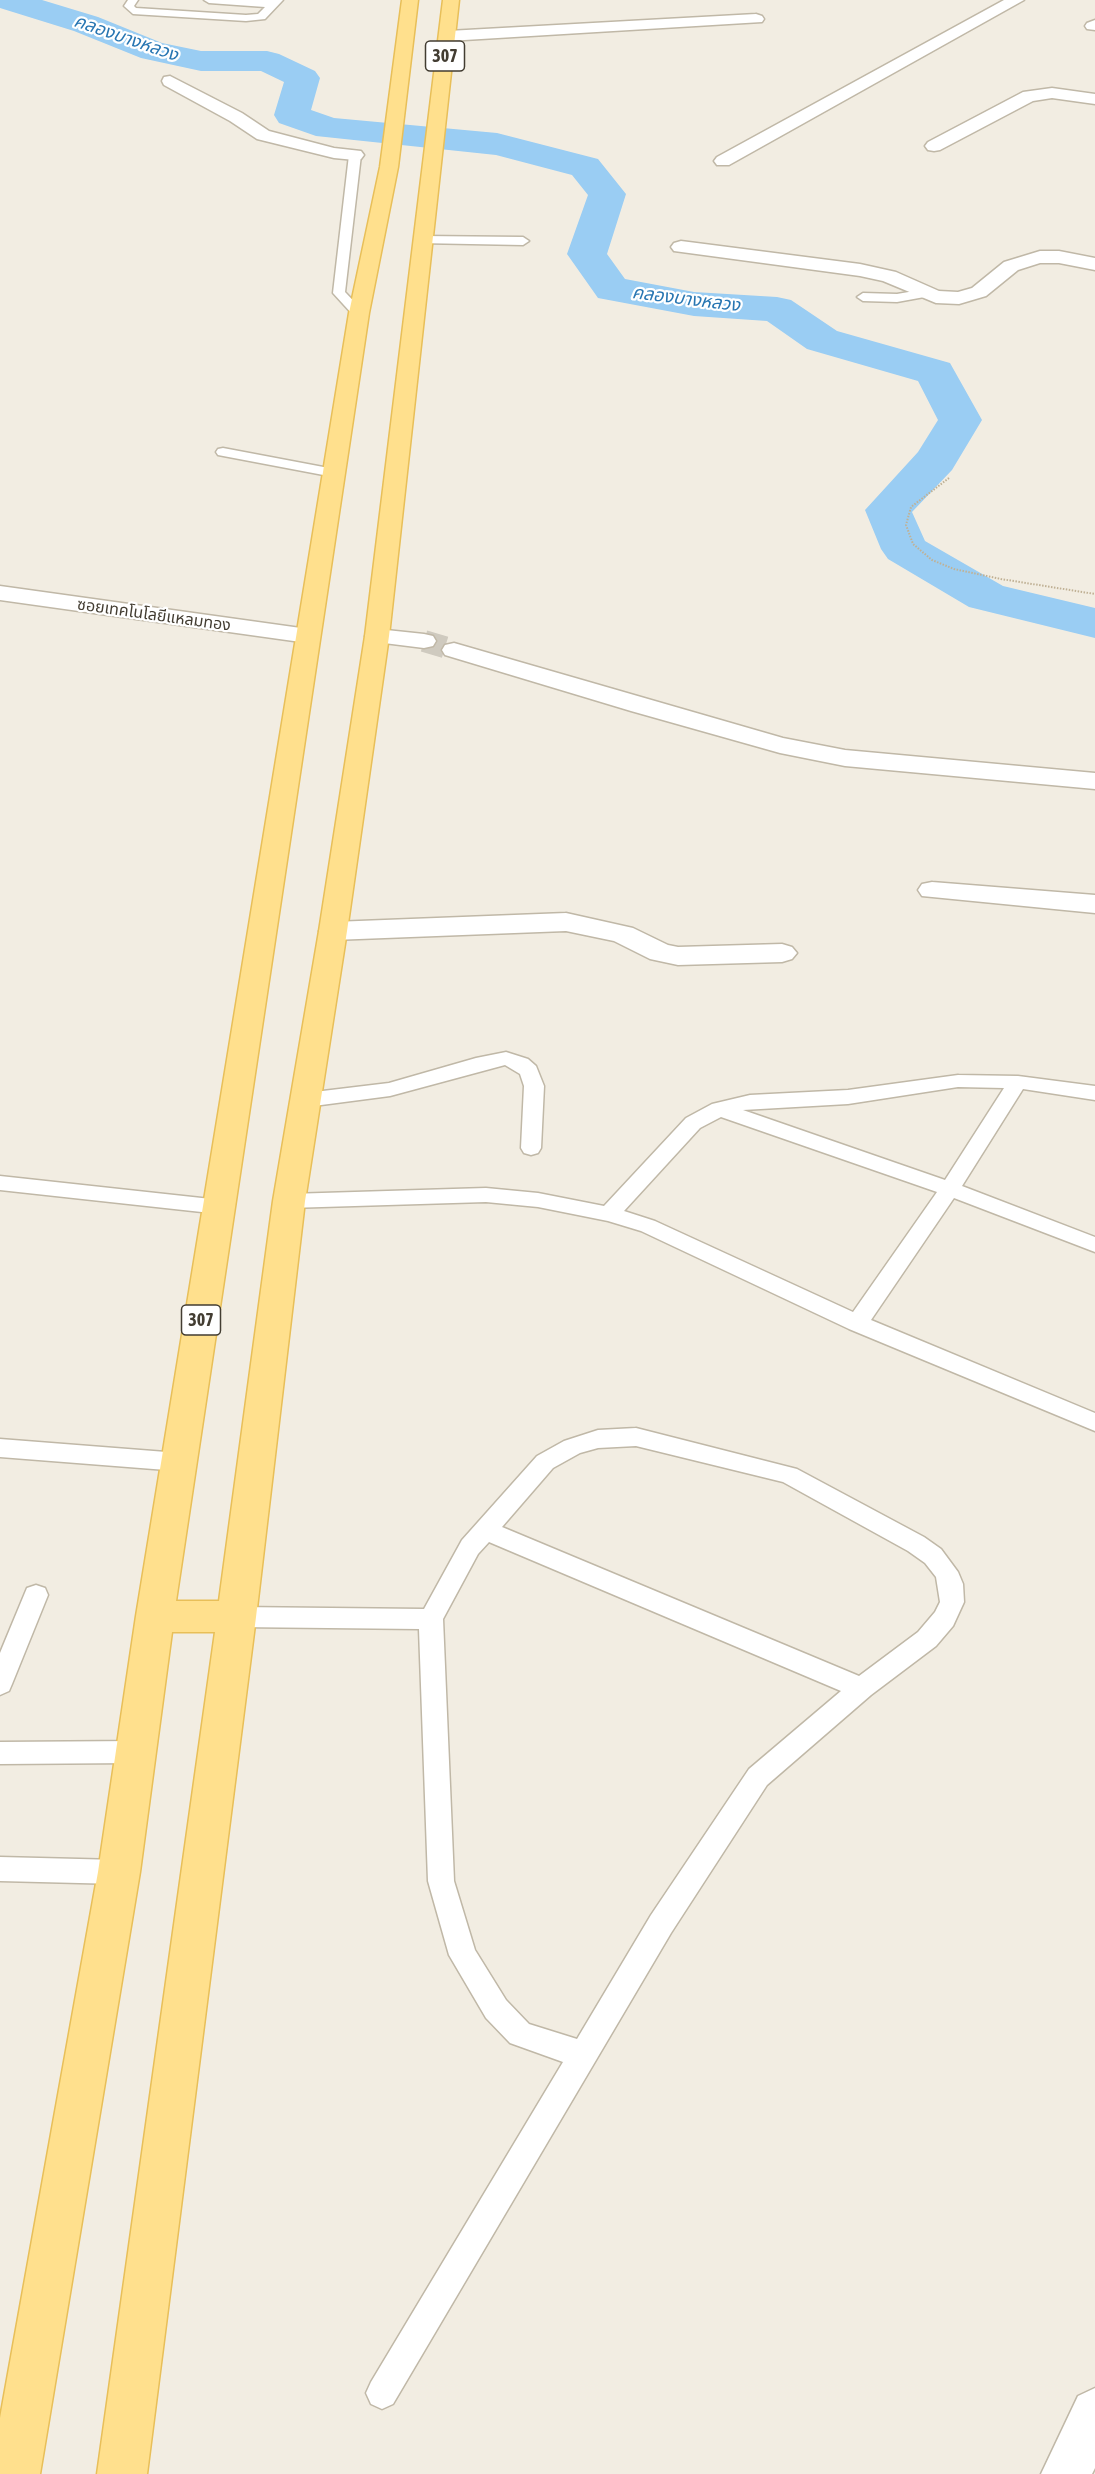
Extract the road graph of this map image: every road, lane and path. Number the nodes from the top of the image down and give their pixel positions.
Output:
1 (133, 0) edge
2 (208, 0) edge
3 (410, 0) edge
4 (452, 0) edge
5 (1016, 0) edge
6 (277, 2) edge
7 (756, 19) dead end
8 (448, 36) junction
9 (170, 81) dead end
10 (1095, 99) edge
11 (934, 146) dead end
12 (355, 156) joint
13 (723, 161) dead end
14 (422, 240) junction
15 (523, 241) dead end
16 (681, 247) dead end
17 (1095, 264) edge
18 (926, 293) junction
19 (863, 297) dead end
20 (359, 314) junction
21 (223, 452) dead end
22 (334, 473) junction
23 (949, 478) dead end
24 (0, 593) edge
25 (1095, 594) edge
26 (308, 636) junction
27 (377, 636) junction
28 (424, 641) tunnel mouth
29 (454, 650) tunnel mouth
30 (1095, 781) edge
31 (932, 890) dead end
32 (1095, 904) edge
33 (333, 931) junction
34 (782, 953) dead end
35 (1018, 1082) junction
36 (1095, 1093) edge
37 (306, 1100) junction
38 (719, 1109) junction
39 (531, 1148) dead end
40 (0, 1183) edge
41 (950, 1189) junction
42 (289, 1201) junction
43 (220, 1207) junction
44 (609, 1214) junction
45 (1095, 1245) edge
46 (857, 1323) junction
47 (1095, 1422) edge
48 (0, 1448) edge
49 (179, 1462) junction
50 (484, 1530) junction
51 (36, 1595) dead end
52 (154, 1616) junction
53 (237, 1617) junction
54 (431, 1619) junction
55 (0, 1684) edge
56 (862, 1688) junction
57 (135, 1752) junction
58 (0, 1753) edge
59 (0, 1869) edge
60 (119, 1872) junction
61 (583, 2055) junction
62 (382, 2392) dead end
63 (1095, 2413) edge
64 (15, 2474) edge
65 (122, 2474) edge
66 (1066, 2474) edge

1 - 6 lane
2 - 6 lane
3 - 20 main road, 307
4 - 8 main road, 307
5 - 13 street
7 - 8 street
8 - 14 main road, 307
9 - 12 street
10 - 11 street
12 - 20 lane
14 - 15 lane
14 - 27 main road, 307
16 - 18 street
17 - 18 street
18 - 19 lane
20 - 22 main road, 307
21 - 22 lane
22 - 26 main road, 307
23 - 25 path
24 - 26 street, ซอยเทคโนโลยีแหลมทอง
26 - 43 main road, 307
27 - 28 street
27 - 33 main road, 307
29 - 30 street
31 - 32 street
33 - 34 street
33 - 37 main road, 307
35 - 36 lane
35 - 38 lane
35 - 41 lane
37 - 39 lane
37 - 42 main road, 307
38 - 41 lane
38 - 44 lane
40 - 43 lane
41 - 45 lane
41 - 46 lane
42 - 44 lane
42 - 53 main road, 307
43 - 49 main road, 307
44 - 46 lane
46 - 47 lane
48 - 49 lane
49 - 52 main road, 307
50 - 54 lane
50 - 56 lane
50 - 56 lane
51 - 55 lane
52 - 53 main road
52 - 57 main road, 307
53 - 54 lane
53 - 65 main road, 307
54 - 61 lane
56 - 61 lane
57 - 58 lane
57 - 60 main road, 307
59 - 60 lane
60 - 64 main road, 307
61 - 62 lane
63 - 66 street

